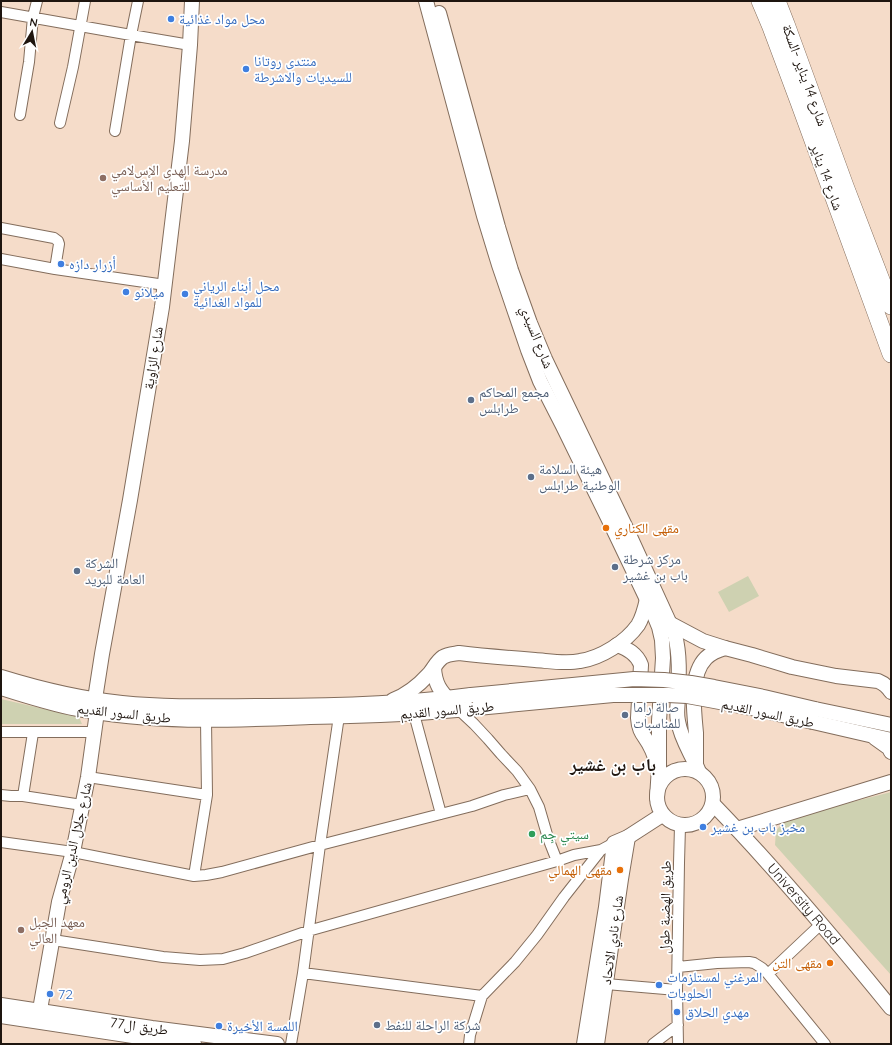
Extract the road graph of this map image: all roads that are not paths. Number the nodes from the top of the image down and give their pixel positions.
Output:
1 (37, 1) edge
2 (85, 1) edge
3 (138, 1) edge
4 (192, 1) edge
5 (426, 1) edge
6 (436, 1) edge
7 (760, 1) edge
8 (779, 4) edge
9 (1, 12) edge
10 (33, 17) junction
11 (80, 26) junction
12 (131, 35) junction
13 (190, 45) junction
14 (20, 115) dead end
15 (60, 123) dead end
16 (115, 130) dead end
17 (1, 228) edge
18 (1, 259) edge
19 (55, 269) junction
20 (165, 285) junction
21 (891, 306) edge
22 (891, 354) edge
23 (584, 454) junction
24 (649, 604) junction
25 (671, 624) junction
26 (617, 645) junction
27 (725, 648) junction
28 (434, 668) junction
29 (1, 677) edge
30 (1, 688) edge
31 (891, 692) edge
32 (447, 698) junction
33 (386, 703) junction
34 (96, 706) junction
35 (459, 710) junction
36 (339, 711) junction
37 (414, 714) junction
38 (814, 716) junction
39 (206, 720) junction
40 (891, 725) edge
41 (1, 732) edge
42 (94, 732) junction
43 (33, 733) junction
44 (873, 736) junction
45 (891, 740) edge
46 (891, 752) edge
47 (659, 768) junction
48 (698, 768) junction
49 (891, 772) edge
50 (88, 777) junction
51 (885, 784) edge
52 (530, 789) junction
53 (1, 795) edge
54 (23, 796) junction
55 (207, 796) junction
56 (657, 798) junction
57 (82, 804) junction
58 (713, 804) junction
59 (441, 814) junction
60 (662, 814) junction
61 (680, 826) junction
62 (737, 829) junction
63 (628, 837) junction
64 (1, 842) edge
65 (614, 844) junction
66 (320, 845) junction
67 (601, 850) junction
68 (73, 852) junction
69 (557, 861) junction
70 (194, 876) junction
71 (821, 924) junction
72 (308, 931) junction
73 (53, 940) junction
74 (678, 967) junction
75 (303, 973) junction
76 (768, 974) junction
77 (606, 984) junction
78 (677, 990) junction
79 (482, 996) junction
80 (1, 1005) edge
81 (891, 1008) edge
82 (1, 1016) edge
83 (39, 1016) junction
84 (678, 1025) junction
85 (146, 1041) edge
86 (194, 1044) edge
87 (277, 1044) edge
88 (291, 1044) edge
89 (469, 1044) edge
90 (584, 1044) edge
91 (597, 1044) edge
92 (653, 1044) edge
93 (678, 1044) edge
94 (825, 1044) edge

1 - 10 street
2 - 11 street
3 - 12 street
4 - 13 main road, شارع الزاوية
5 - 23 main road, شارع السيدي
6 - 23 main road, شارع السيدي
7 - 22 highway, شارع 14 يناير
8 - 21 highway, شارع 14 يناير -السكة
9 - 10 street
10 - 11 street
10 - 14 street
11 - 12 street
11 - 15 street
12 - 13 street
12 - 16 street
13 - 20 main road, شارع الزاوية
17 - 19 street
18 - 19 street
19 - 20 street
20 - 34 main road, شارع الزاوية
23 - 24 main road, شارع السيدي
23 - 25 main road, شارع السيدي
24 - 26 main road
24 - 47 main road, شارع السيدي
25 - 27 main road
25 - 48 main road, شارع السيدي
26 - 28 main road
26 - 47 main road
27 - 31 main road
27 - 48 main road
28 - 32 main road
28 - 33 main road
29 - 34 main road, طريق السور القديم
30 - 34 main road, طريق السور القديم
32 - 33 main road, طريق السور القديم
32 - 35 main road
32 - 38 main road, طريق السور القديم, bridge
33 - 36 main road, طريق السور القديم
34 - 36 main road, طريق السور القديم
34 - 39 main road, طريق السور القديم
34 - 42 main road, شارع جلال الدين الرومي
35 - 37 main road, طريق السور القديم
35 - 38 main road, طريق السور القديم, bridge
35 - 52 street
36 - 37 main road, طريق السور القديم
36 - 39 main road, طريق السور القديم
36 - 66 street
37 - 59 street
38 - 40 main road, طريق السور القديم
38 - 44 main road, طريق السور القديم
39 - 55 street
41 - 43 street
42 - 43 street
42 - 50 main road, شارع جلال الدين الرومي
43 - 54 street
44 - 45 main road, طريق السور القديم
44 - 46 main road
47 - 56 main road, شارع السيدي
48 - 56 main road
48 - 58 main road
49 - 51 main road
50 - 55 street
50 - 57 main road, شارع جلال الدين الرومي
51 - 62 main road
52 - 59 street
52 - 69 street
53 - 54 street
54 - 57 street
55 - 70 street
56 - 60 main road
57 - 68 main road, شارع جلال الدين الرومي
58 - 61 main road
58 - 62 main road, University Road
59 - 66 street
60 - 61 main road
60 - 63 main road
61 - 74 street, طريق الهضبة طول
62 - 71 main road, University Road
63 - 65 main road
63 - 77 main road, شارع نادي الاتحاد
64 - 68 street
65 - 67 street
65 - 90 main road, شارع نادي الاتحاد
66 - 70 street
66 - 72 street
67 - 69 street
67 - 79 street
68 - 70 street
68 - 73 main road, شارع جلال الدين الرومي
69 - 72 street
71 - 76 street
71 - 81 main road, University Road
72 - 73 street
72 - 75 street
73 - 83 main road, شارع جلال الدين الرومي
74 - 76 street
74 - 78 street, طريق الهضبة طول
75 - 79 street
75 - 88 street
76 - 94 street
77 - 78 street
77 - 91 main road, شارع نادي الاتحاد
78 - 84 street, طريق الهضبة طول
79 - 89 street
80 - 83 main road, طريق ال77
82 - 83 main road
83 - 85 main road
83 - 87 main road, طريق ال77
84 - 92 street
84 - 93 street, طريق الهضبة طول
85 - 86 main road

